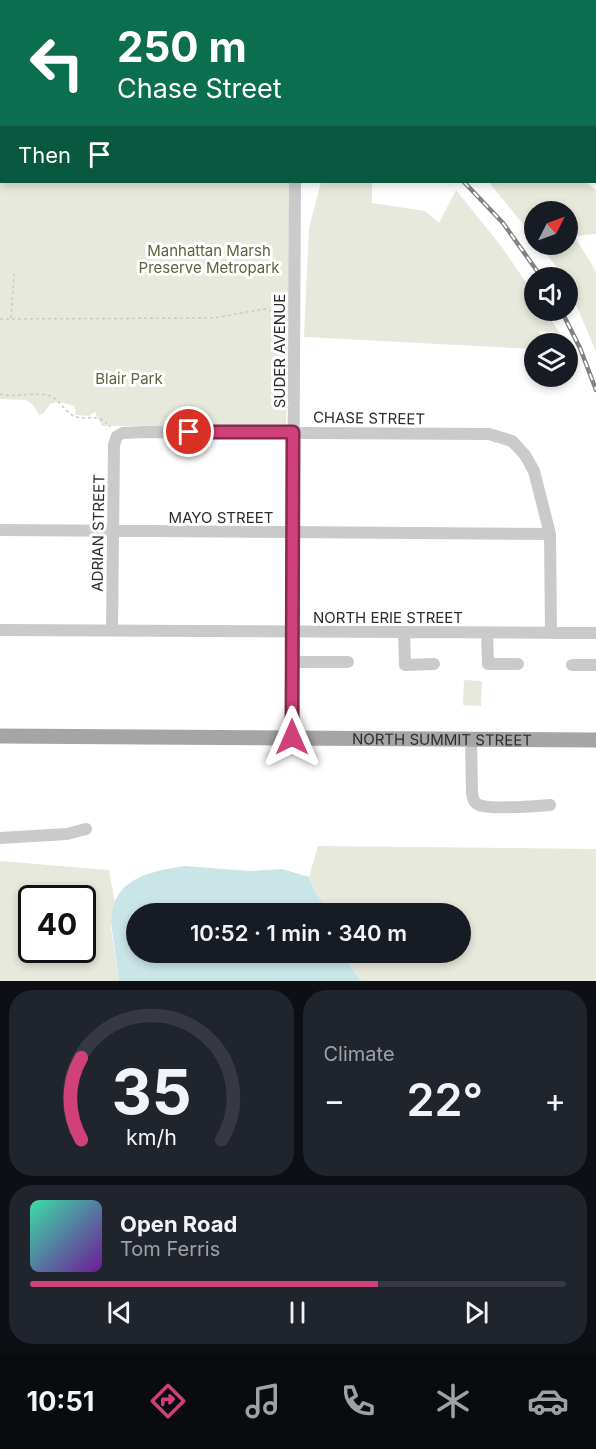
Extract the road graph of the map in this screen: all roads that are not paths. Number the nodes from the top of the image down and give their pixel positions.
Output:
1 (295, 183) edge
2 (293, 432) junction
3 (117, 436) joint
4 (0, 530) edge
5 (113, 531) junction
6 (293, 532) junction
7 (550, 534) junction
8 (0, 630) edge
9 (112, 630) junction
10 (292, 631) junction
11 (404, 632) junction
12 (487, 633) junction
13 (551, 633) junction
14 (596, 633) edge
15 (292, 662) junction
16 (348, 662) dead end
17 (434, 664) dead end
18 (518, 664) dead end
19 (572, 665) dead end
20 (596, 665) edge
21 (0, 736) edge
22 (292, 737) junction
23 (471, 739) junction
24 (596, 740) edge
25 (550, 805) dead end
26 (86, 829) dead end
27 (0, 838) edge

1 - 2 street, SUDER AVENUE
2 - 3 street, CHASE STREET
2 - 6 street, SUDER AVENUE
2 - 7 street, CHASE STREET
3 - 5 street, ADRIAN STREET
4 - 5 street, MAYO STREET
5 - 6 street, MAYO STREET
5 - 9 street, ADRIAN STREET
6 - 7 street, MAYO STREET
6 - 10 street, SUDER AVENUE
7 - 13 street
8 - 9 street, NORTH ERIE STREET
9 - 10 street, NORTH ERIE STREET
10 - 11 street, NORTH ERIE STREET
10 - 15 street, SUDER AVENUE
11 - 12 street, NORTH ERIE STREET
11 - 17 street
12 - 13 street, NORTH ERIE STREET
12 - 18 street
13 - 14 street, NORTH ERIE STREET
15 - 16 street
15 - 22 street, SUDER AVENUE
19 - 20 street
21 - 22 main road, NORTH SUMMIT STREET
22 - 23 main road, NORTH SUMMIT STREET
23 - 24 main road, NORTH SUMMIT STREET
23 - 25 street
26 - 27 street

